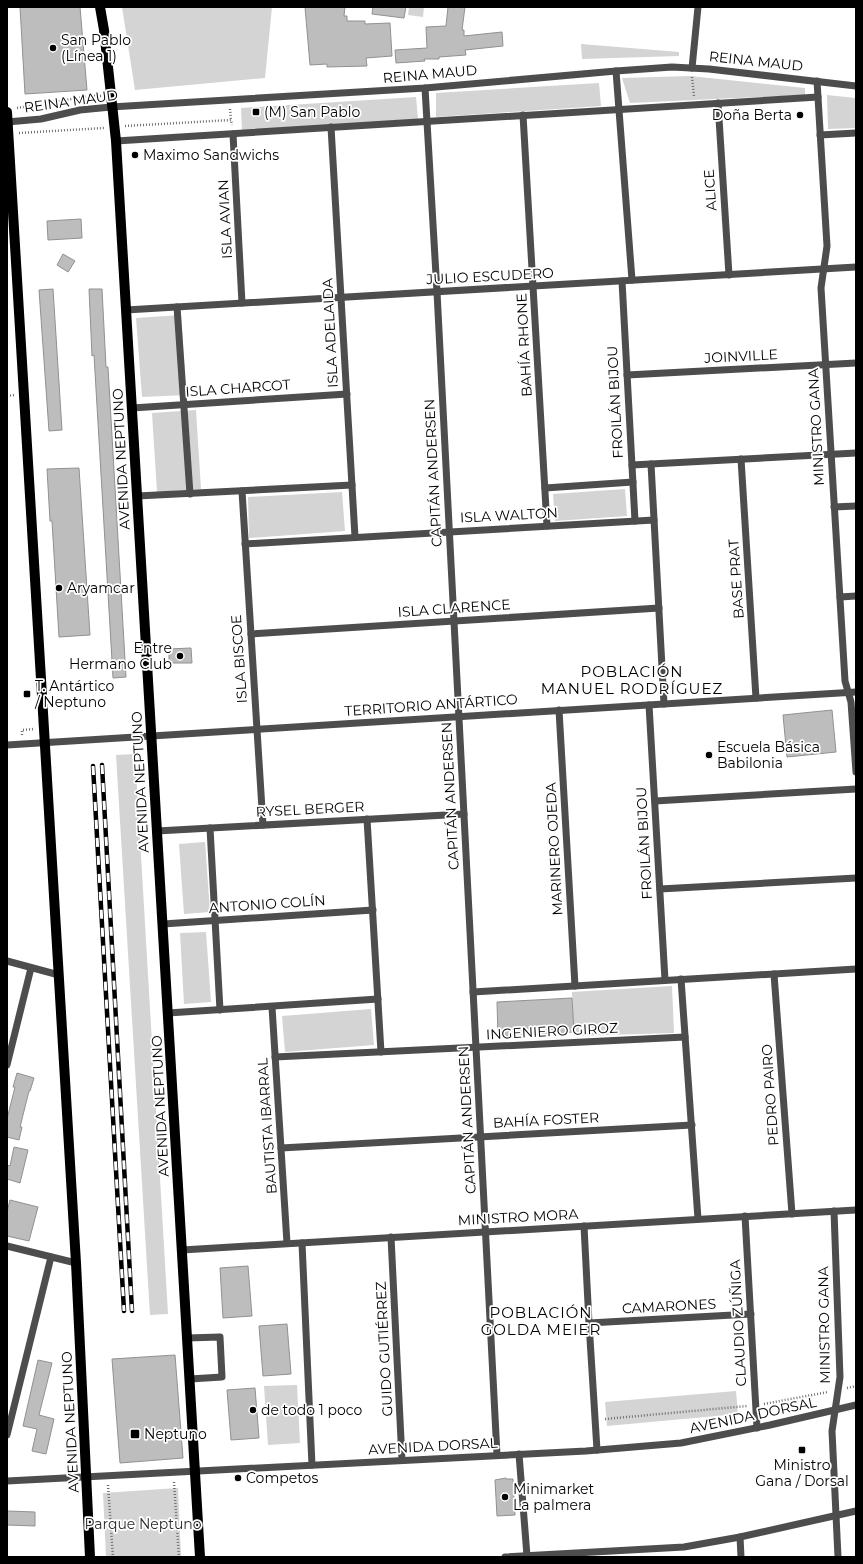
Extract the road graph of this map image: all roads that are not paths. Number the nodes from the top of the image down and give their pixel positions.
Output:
1 (100, 7) edge
2 (698, 7) edge
3 (692, 68) junction
4 (616, 70) junction
5 (817, 81) junction
6 (856, 86) edge
7 (425, 88) junction
8 (818, 97) junction
9 (718, 103) junction
10 (111, 107) junction
11 (620, 109) junction
12 (7, 112) edge
13 (523, 115) junction
14 (426, 121) junction
15 (7, 122) edge
16 (330, 127) junction
17 (856, 133) edge
18 (233, 134) junction
19 (820, 135) junction
20 (116, 141) junction
21 (856, 267) edge
22 (824, 269) junction
23 (729, 275) junction
24 (632, 280) junction
25 (622, 281) junction
26 (533, 286) junction
27 (437, 292) junction
28 (341, 298) junction
29 (242, 303) junction
30 (177, 307) junction
31 (126, 310) junction
32 (856, 363) edge
33 (826, 365) junction
34 (627, 375) junction
35 (347, 394) junction
36 (184, 405) junction
37 (132, 408) junction
38 (856, 453) edge
39 (831, 454) junction
40 (741, 459) junction
41 (651, 464) junction
42 (632, 465) junction
43 (633, 482) junction
44 (352, 485) junction
45 (545, 488) junction
46 (242, 491) junction
47 (190, 494) junction
48 (137, 496) junction
49 (856, 506) edge
50 (834, 507) junction
51 (654, 520) junction
52 (635, 521) junction
53 (547, 526) junction
54 (449, 532) junction
55 (355, 537) junction
56 (245, 544) junction
57 (856, 596) edge
58 (840, 597) junction
59 (659, 608) junction
60 (454, 621) junction
61 (251, 634) junction
62 (848, 692) junction
63 (856, 692) edge
64 (756, 698) junction
65 (664, 704) junction
66 (649, 705) junction
67 (559, 710) junction
68 (459, 717) junction
69 (257, 730) junction
70 (151, 736) junction
71 (45, 743) junction
72 (7, 745) edge
73 (856, 772) edge
74 (856, 789) edge
75 (655, 801) junction
76 (464, 814) junction
77 (367, 819) junction
78 (263, 825) junction
79 (210, 828) junction
80 (157, 831) junction
81 (856, 878) edge
82 (660, 889) junction
83 (372, 910) junction
84 (215, 921) junction
85 (163, 924) junction
86 (7, 961) edge
87 (31, 968) junction
88 (856, 969) edge
89 (774, 974) junction
90 (58, 975) junction
91 (681, 979) junction
92 (665, 980) junction
93 (574, 986) junction
94 (473, 992) junction
95 (378, 999) junction
96 (272, 1006) junction
97 (220, 1010) junction
98 (168, 1013) junction
99 (685, 1037) junction
100 (476, 1047) junction
101 (381, 1052) junction
102 (275, 1057) junction
103 (7, 1064) edge
104 (692, 1125) junction
105 (481, 1137) junction
106 (281, 1148) junction
107 (856, 1210) edge
108 (834, 1211) junction
109 (792, 1214) junction
110 (745, 1216) junction
111 (698, 1219) junction
112 (584, 1226) junction
113 (486, 1232) junction
114 (392, 1237) junction
115 (287, 1243) junction
116 (302, 1243) junction
117 (7, 1246) edge
118 (182, 1250) junction
119 (51, 1257) junction
120 (76, 1263) junction
121 (751, 1314) junction
122 (589, 1323) junction
123 (188, 1338) junction
124 (190, 1379) junction
125 (856, 1406) edge
126 (834, 1411) junction
127 (757, 1428) junction
128 (7, 1435) edge
129 (597, 1450) junction
130 (519, 1454) junction
131 (497, 1455) junction
132 (402, 1460) junction
133 (312, 1465) junction
134 (196, 1472) junction
135 (87, 1478) junction
136 (7, 1481) edge
137 (856, 1511) edge
138 (836, 1516) junction
139 (740, 1537) junction
140 (652, 1549) junction
141 (568, 1555) edge
142 (527, 1556) junction
143 (90, 1557) edge
144 (200, 1557) edge
145 (505, 1557) edge
146 (653, 1557) edge
147 (741, 1557) edge
148 (838, 1557) edge

1 - 10 main road, AVENIDA NEPTUNO
2 - 3 street
3 - 4 street, REINA MAUD
3 - 5 street, REINA MAUD
4 - 7 street, REINA MAUD
4 - 11 street
5 - 6 street, REINA MAUD
5 - 8 street, MINISTRO GANA
7 - 10 street, REINA MAUD
7 - 14 street, CAPITÁN ANDERSEN
8 - 9 street
8 - 19 street, MINISTRO GANA
9 - 11 street
9 - 23 street, ALICE
10 - 15 street, REINA MAUD
10 - 20 main road, AVENIDA NEPTUNO
11 - 13 street
11 - 24 street
12 - 15 main road, AVENIDA NEPTUNO
13 - 14 street
13 - 26 street, BAHÍA RHONE
14 - 16 street
14 - 27 street, CAPITÁN ANDERSEN
15 - 71 main road, AVENIDA NEPTUNO
16 - 18 street
16 - 28 street, ISLA ADELAIDA
17 - 19 street
18 - 20 street
18 - 29 street, ISLA AVIAN
19 - 22 street, MINISTRO GANA
20 - 31 main road, AVENIDA NEPTUNO
21 - 22 street, JULIO ESCUDERO
22 - 23 street, JULIO ESCUDERO
22 - 33 street, MINISTRO GANA
23 - 24 street, JULIO ESCUDERO
24 - 25 street, JULIO ESCUDERO
25 - 26 street, JULIO ESCUDERO
25 - 34 street, FROILÁN BIJOU
26 - 27 street, JULIO ESCUDERO
26 - 45 street, BAHÍA RHONE
27 - 28 street, JULIO ESCUDERO
27 - 54 street, CAPITÁN ANDERSEN
28 - 29 street, JULIO ESCUDERO
28 - 35 street, ISLA ADELAIDA
29 - 30 street, JULIO ESCUDERO
30 - 31 street, JULIO ESCUDERO
30 - 36 street
31 - 37 main road, AVENIDA NEPTUNO
32 - 33 street, JOINVILLE
33 - 34 street, JOINVILLE
33 - 39 street, MINISTRO GANA
34 - 42 street, FROILÁN BIJOU
35 - 36 street, ISLA CHARCOT
35 - 44 street, ISLA ADELAIDA
36 - 37 street, ISLA CHARCOT
36 - 47 street
37 - 48 main road, AVENIDA NEPTUNO
38 - 39 street
39 - 40 street
39 - 50 street, MINISTRO GANA
40 - 41 street
40 - 64 street, BASE PRAT
41 - 42 street
41 - 51 street
42 - 43 street, FROILÁN BIJOU
43 - 45 street, ISLA WALTON
43 - 52 street, FROILÁN BIJOU
44 - 46 street
44 - 55 street, ISLA ADELAIDA
45 - 53 street, BAHÍA RHONE
46 - 47 street
46 - 56 street, ISLA BISCOE
47 - 48 street
48 - 70 main road, AVENIDA NEPTUNO
49 - 50 street
50 - 58 street, MINISTRO GANA
51 - 52 street, ISLA WALTON
51 - 59 street
52 - 53 street, ISLA WALTON
53 - 54 street, ISLA WALTON
54 - 55 street, ISLA WALTON
54 - 60 street, CAPITÁN ANDERSEN
55 - 56 street, ISLA WALTON
56 - 61 street, ISLA BISCOE
57 - 58 street
58 - 62 street, MINISTRO GANA
59 - 60 street, ISLA CLARENCE
59 - 65 street
60 - 61 street, ISLA CLARENCE
60 - 68 street, CAPITÁN ANDERSEN
61 - 69 street, ISLA BISCOE
62 - 63 street, TERRITORIO ANTÁRTICO
62 - 64 street, TERRITORIO ANTÁRTICO
62 - 73 street, MINISTRO GANA
64 - 65 street, TERRITORIO ANTÁRTICO
65 - 66 street, TERRITORIO ANTÁRTICO
66 - 67 street, TERRITORIO ANTÁRTICO
66 - 75 street, FROILÁN BIJOU
67 - 68 street, TERRITORIO ANTÁRTICO
67 - 93 street, MARINERO OJEDA
68 - 69 street, TERRITORIO ANTÁRTICO
68 - 76 street, CAPITÁN ANDERSEN
69 - 70 street, TERRITORIO ANTÁRTICO
69 - 78 street, ISLA BISCOE
70 - 71 street, TERRITORIO ANTÁRTICO
70 - 80 main road, AVENIDA NEPTUNO
71 - 72 street, TERRITORIO ANTÁRTICO
71 - 90 main road, AVENIDA NEPTUNO
74 - 75 street
75 - 82 street, FROILÁN BIJOU
76 - 77 street, RYSEL BERGER
76 - 94 street, CAPITÁN ANDERSEN
77 - 78 street, RYSEL BERGER
77 - 83 street
78 - 79 street, RYSEL BERGER
79 - 80 street, RYSEL BERGER
79 - 84 street
80 - 85 main road, AVENIDA NEPTUNO
81 - 82 street
82 - 92 street, FROILÁN BIJOU
83 - 84 street, ANTONIO COLÍN
83 - 95 street
84 - 85 street, ANTONIO COLÍN
84 - 97 street
85 - 98 main road, AVENIDA NEPTUNO
86 - 87 street
87 - 90 street
87 - 103 street
88 - 89 street
89 - 91 street
89 - 109 street, PEDRO PAIRO
90 - 120 main road, AVENIDA NEPTUNO
91 - 92 street
91 - 99 street
92 - 93 street
93 - 94 street
94 - 100 street, CAPITÁN ANDERSEN
95 - 96 street
95 - 101 street
96 - 97 street
96 - 102 street, BAUTISTA IBARRAL
97 - 98 street
98 - 118 main road, AVENIDA NEPTUNO
99 - 100 street, INGENIERO GIROZ
99 - 104 street
100 - 101 street, INGENIERO GIROZ
100 - 105 street, CAPITÁN ANDERSEN
101 - 102 street, INGENIERO GIROZ
102 - 106 street, BAUTISTA IBARRAL
104 - 105 street, BAHÍA FOSTER
104 - 111 street
105 - 106 street, BAHÍA FOSTER
105 - 113 street, CAPITÁN ANDERSEN
106 - 115 street, BAUTISTA IBARRAL
107 - 108 street, MINISTRO MORA
108 - 109 street, MINISTRO MORA
108 - 126 street, MINISTRO GANA
109 - 110 street, MINISTRO MORA
110 - 111 street, MINISTRO MORA
110 - 121 street, CLAUDIO ZÚÑIGA
111 - 112 street, MINISTRO MORA
112 - 113 street, MINISTRO MORA
112 - 122 street
113 - 114 street, MINISTRO MORA
113 - 131 street, CAPITÁN ANDERSEN
114 - 116 street, MINISTRO MORA
114 - 132 street, GUIDO GUTIÉRREZ
115 - 116 street, MINISTRO MORA
115 - 118 street, MINISTRO MORA
116 - 133 street
117 - 119 street
118 - 123 main road, AVENIDA NEPTUNO
119 - 120 street
119 - 128 street
120 - 135 main road, AVENIDA NEPTUNO
121 - 122 street, CAMARONES
121 - 127 street, CLAUDIO ZÚÑIGA
122 - 129 street
123 - 124 main road, AVENIDA NEPTUNO
123 - 124 street
124 - 134 main road, AVENIDA NEPTUNO
125 - 126 street, AVENIDA DORSAL
126 - 127 street, AVENIDA DORSAL
126 - 138 street, MINISTRO GANA
127 - 129 street, AVENIDA DORSAL
129 - 130 street, AVENIDA DORSAL
130 - 131 street, AVENIDA DORSAL
130 - 142 street
131 - 132 street, AVENIDA DORSAL
132 - 133 street, AVENIDA DORSAL
133 - 134 street, AVENIDA DORSAL
134 - 135 street, AVENIDA DORSAL
134 - 144 main road, AVENIDA NEPTUNO
135 - 136 street, AVENIDA DORSAL
135 - 143 main road, AVENIDA NEPTUNO
137 - 138 street
138 - 139 street
138 - 148 street, MINISTRO GANA
139 - 140 street
139 - 147 street
140 - 141 street
140 - 146 street
141 - 142 street
142 - 145 street

